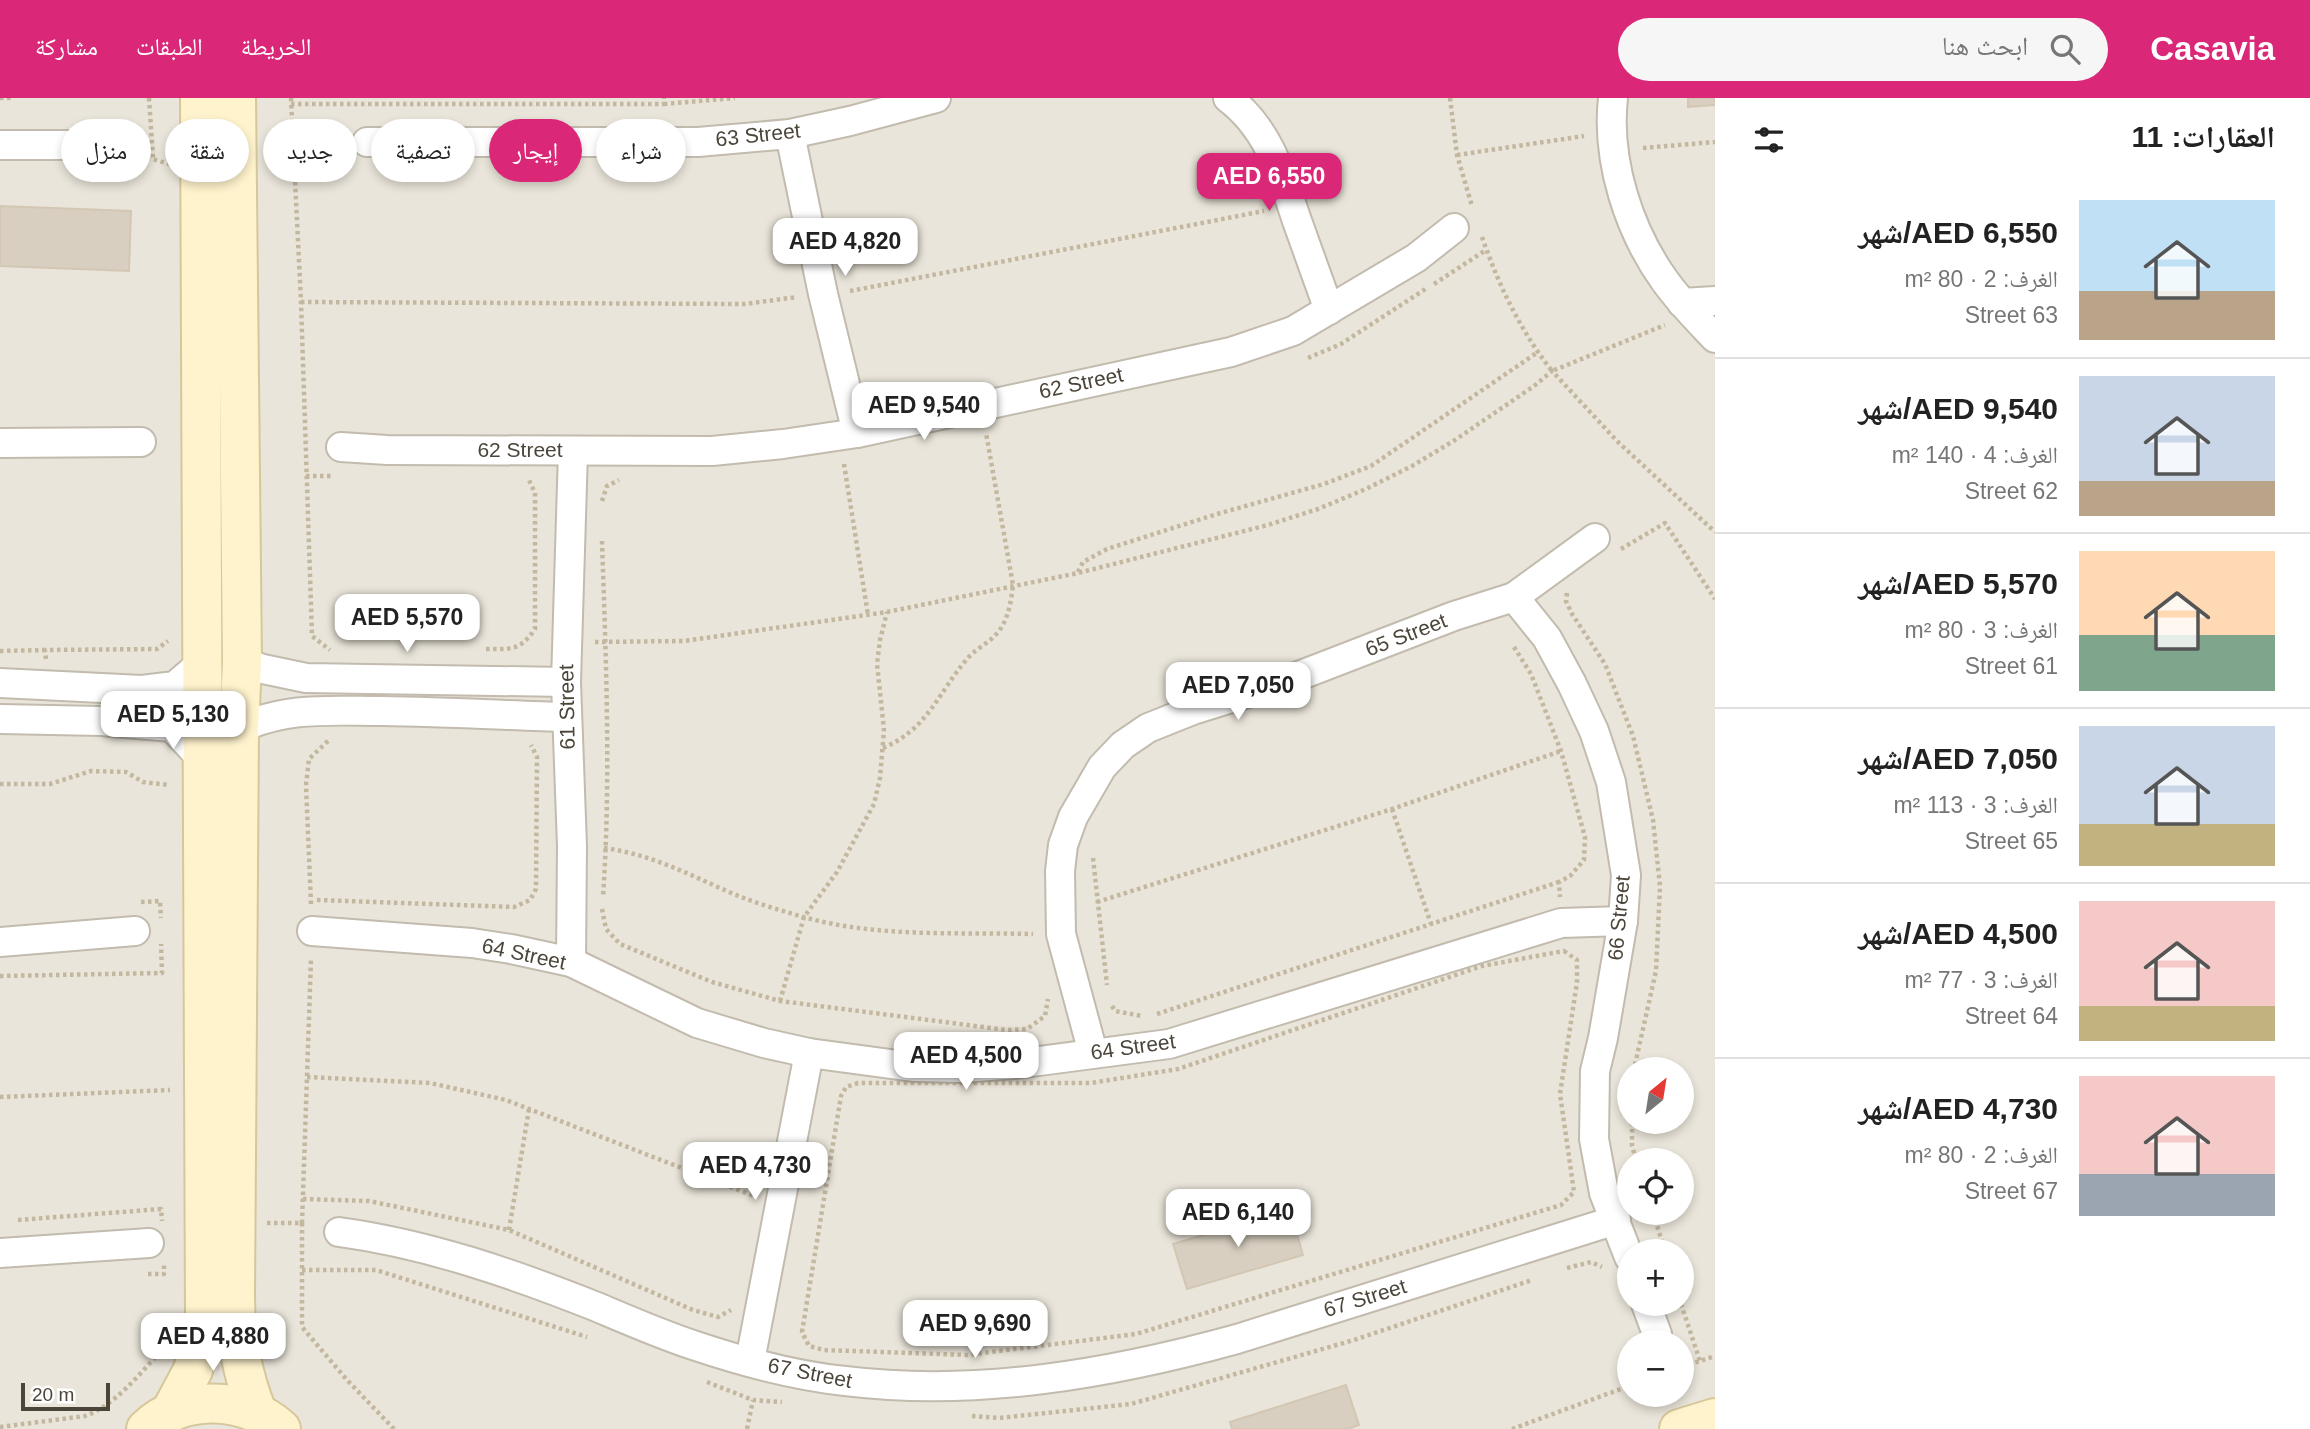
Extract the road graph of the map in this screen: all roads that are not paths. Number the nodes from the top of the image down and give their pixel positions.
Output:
1 (200, 98) edge
2 (236, 98) edge
3 (936, 98) edge
4 (1228, 98) edge
5 (1613, 98) edge
6 (790, 134) junction
7 (367, 142) dead end
8 (0, 145) edge
9 (61, 145) edge
10 (1464, 221) road end
11 (1696, 306) edge
12 (1329, 310) junction
13 (1715, 338) edge
14 (857, 433) junction
15 (141, 442) dead end
16 (0, 443) edge
17 (341, 447) dead end
18 (573, 451) junction
19 (1608, 544) road end
20 (1514, 597) junction
21 (203, 662) junction
22 (242, 662) junction
23 (0, 682) edge
24 (566, 682) junction
25 (566, 717) junction
26 (0, 719) edge
27 (239, 729) junction
28 (190, 774) junction
29 (1623, 920) junction
30 (135, 931) dead end
31 (312, 931) dead end
32 (0, 942) edge
33 (571, 962) junction
34 (809, 1053) junction
35 (1093, 1053) junction
36 (1616, 1220) junction
37 (339, 1232) dead end
38 (1618, 1239) edge
39 (149, 1243) dead end
40 (0, 1253) edge
41 (750, 1361) junction
42 (1715, 1418) edge
43 (158, 1421) edge
44 (269, 1421) edge
45 (1679, 1429) edge

1 - 21 street
2 - 22 street
3 - 6 street, 63 Street
4 - 12 street
5 - 11 street
6 - 7 street, 63 Street
6 - 14 street
8 - 9 street
10 - 12 street, 62 Street
11 - 13 street
12 - 14 street, 62 Street
14 - 18 street, 62 Street
15 - 16 street
17 - 18 street, 62 Street
18 - 24 street, 61 Street
19 - 20 street, 65 Street
20 - 29 street, 66 Street
20 - 35 street, 65 Street
21 - 23 street
21 - 28 street
22 - 24 street
22 - 27 street
24 - 25 street, 61 Street
25 - 27 street
25 - 33 street, 61 Street
26 - 28 street
27 - 44 street
28 - 43 street
29 - 35 street, 64 Street
29 - 36 street, 66 Street
30 - 32 street
31 - 33 street, 64 Street
33 - 34 street, 64 Street
34 - 35 street, 64 Street
34 - 41 street
36 - 38 street, 66 Street
36 - 41 street, 67 Street
37 - 41 street, 67 Street
39 - 40 street
42 - 45 street
43 - 44 street

